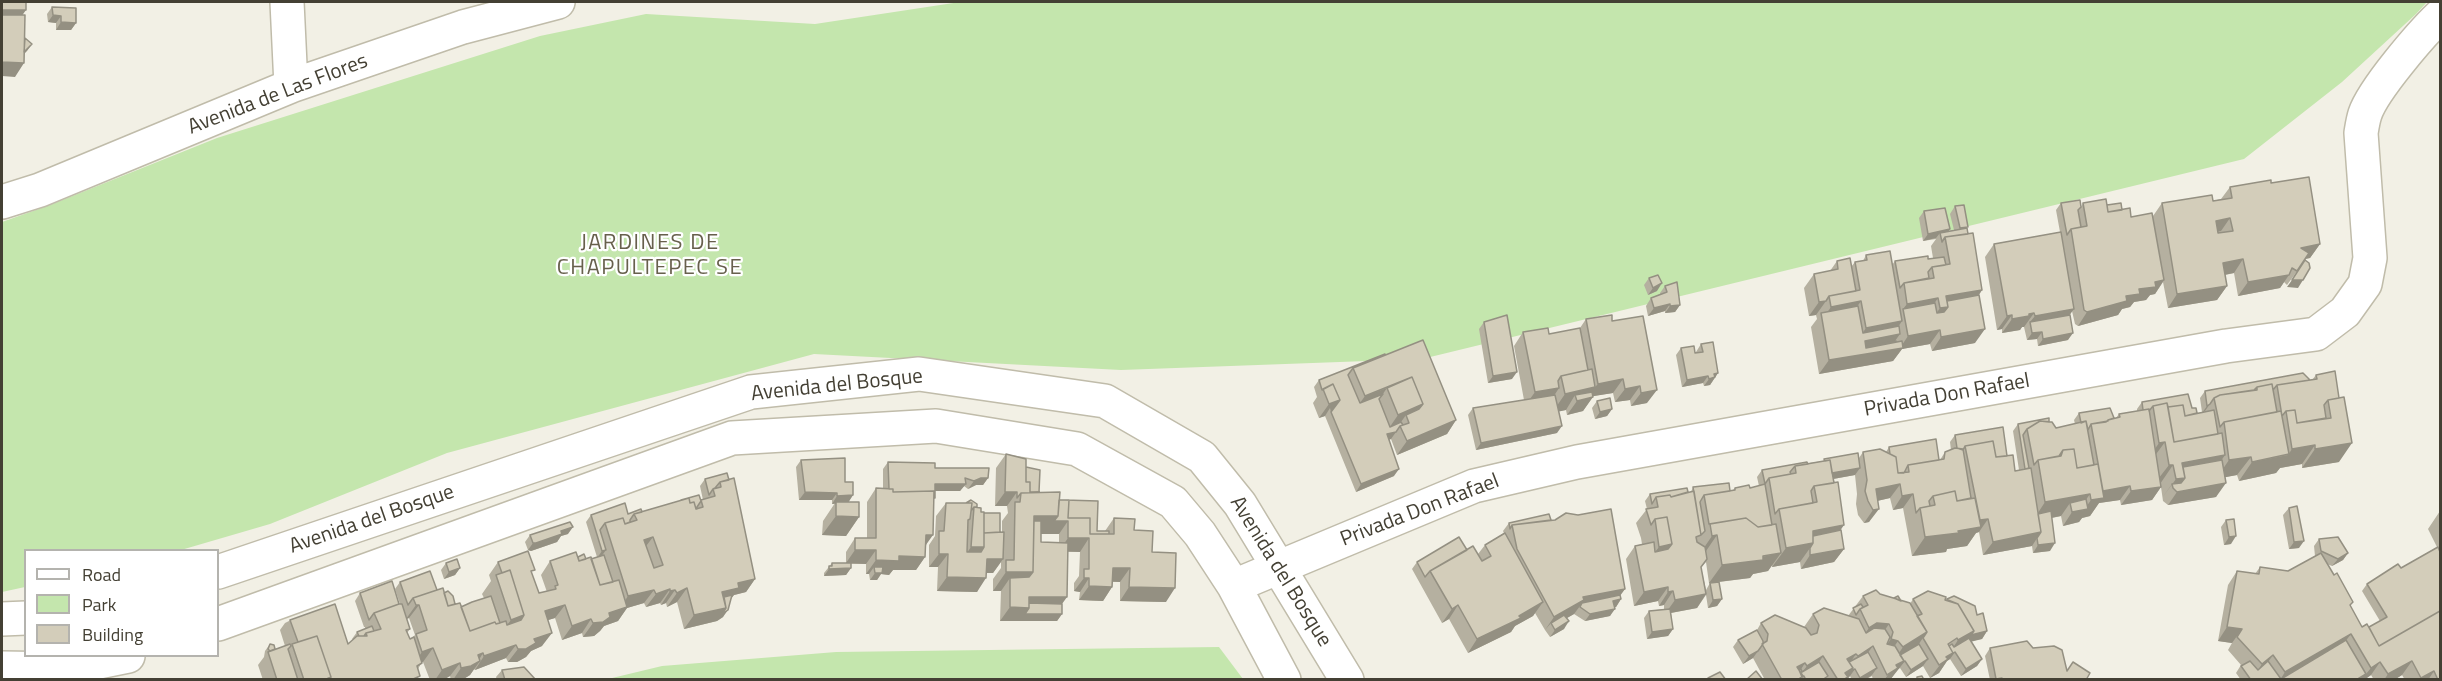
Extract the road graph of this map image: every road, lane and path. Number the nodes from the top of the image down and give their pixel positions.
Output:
1 (287, 2) edge
2 (558, 2) edge
3 (2440, 16) edge
4 (291, 86) junction
5 (2, 202) edge
6 (1281, 567) junction
7 (219, 572) edge
8 (1234, 586) junction
9 (24, 618) edge
10 (2, 619) edge
11 (219, 624) edge
12 (124, 657) edge
13 (129, 657) edge
14 (2, 668) edge
15 (65, 668) edge
16 (136, 680) edge
17 (1284, 680) edge
18 (1347, 680) edge

1 - 4 street
2 - 4 street, Avenida de Las Flores
3 - 6 street, Privada Don Rafael
4 - 5 street, Avenida de Las Flores
6 - 7 street, Avenida del Bosque
6 - 8 street, Privada Don Rafael
6 - 18 street, Avenida del Bosque
8 - 11 street, Avenida del Bosque
8 - 17 street, Avenida del Bosque
9 - 10 street
12 - 15 street
13 - 16 street
14 - 15 street

